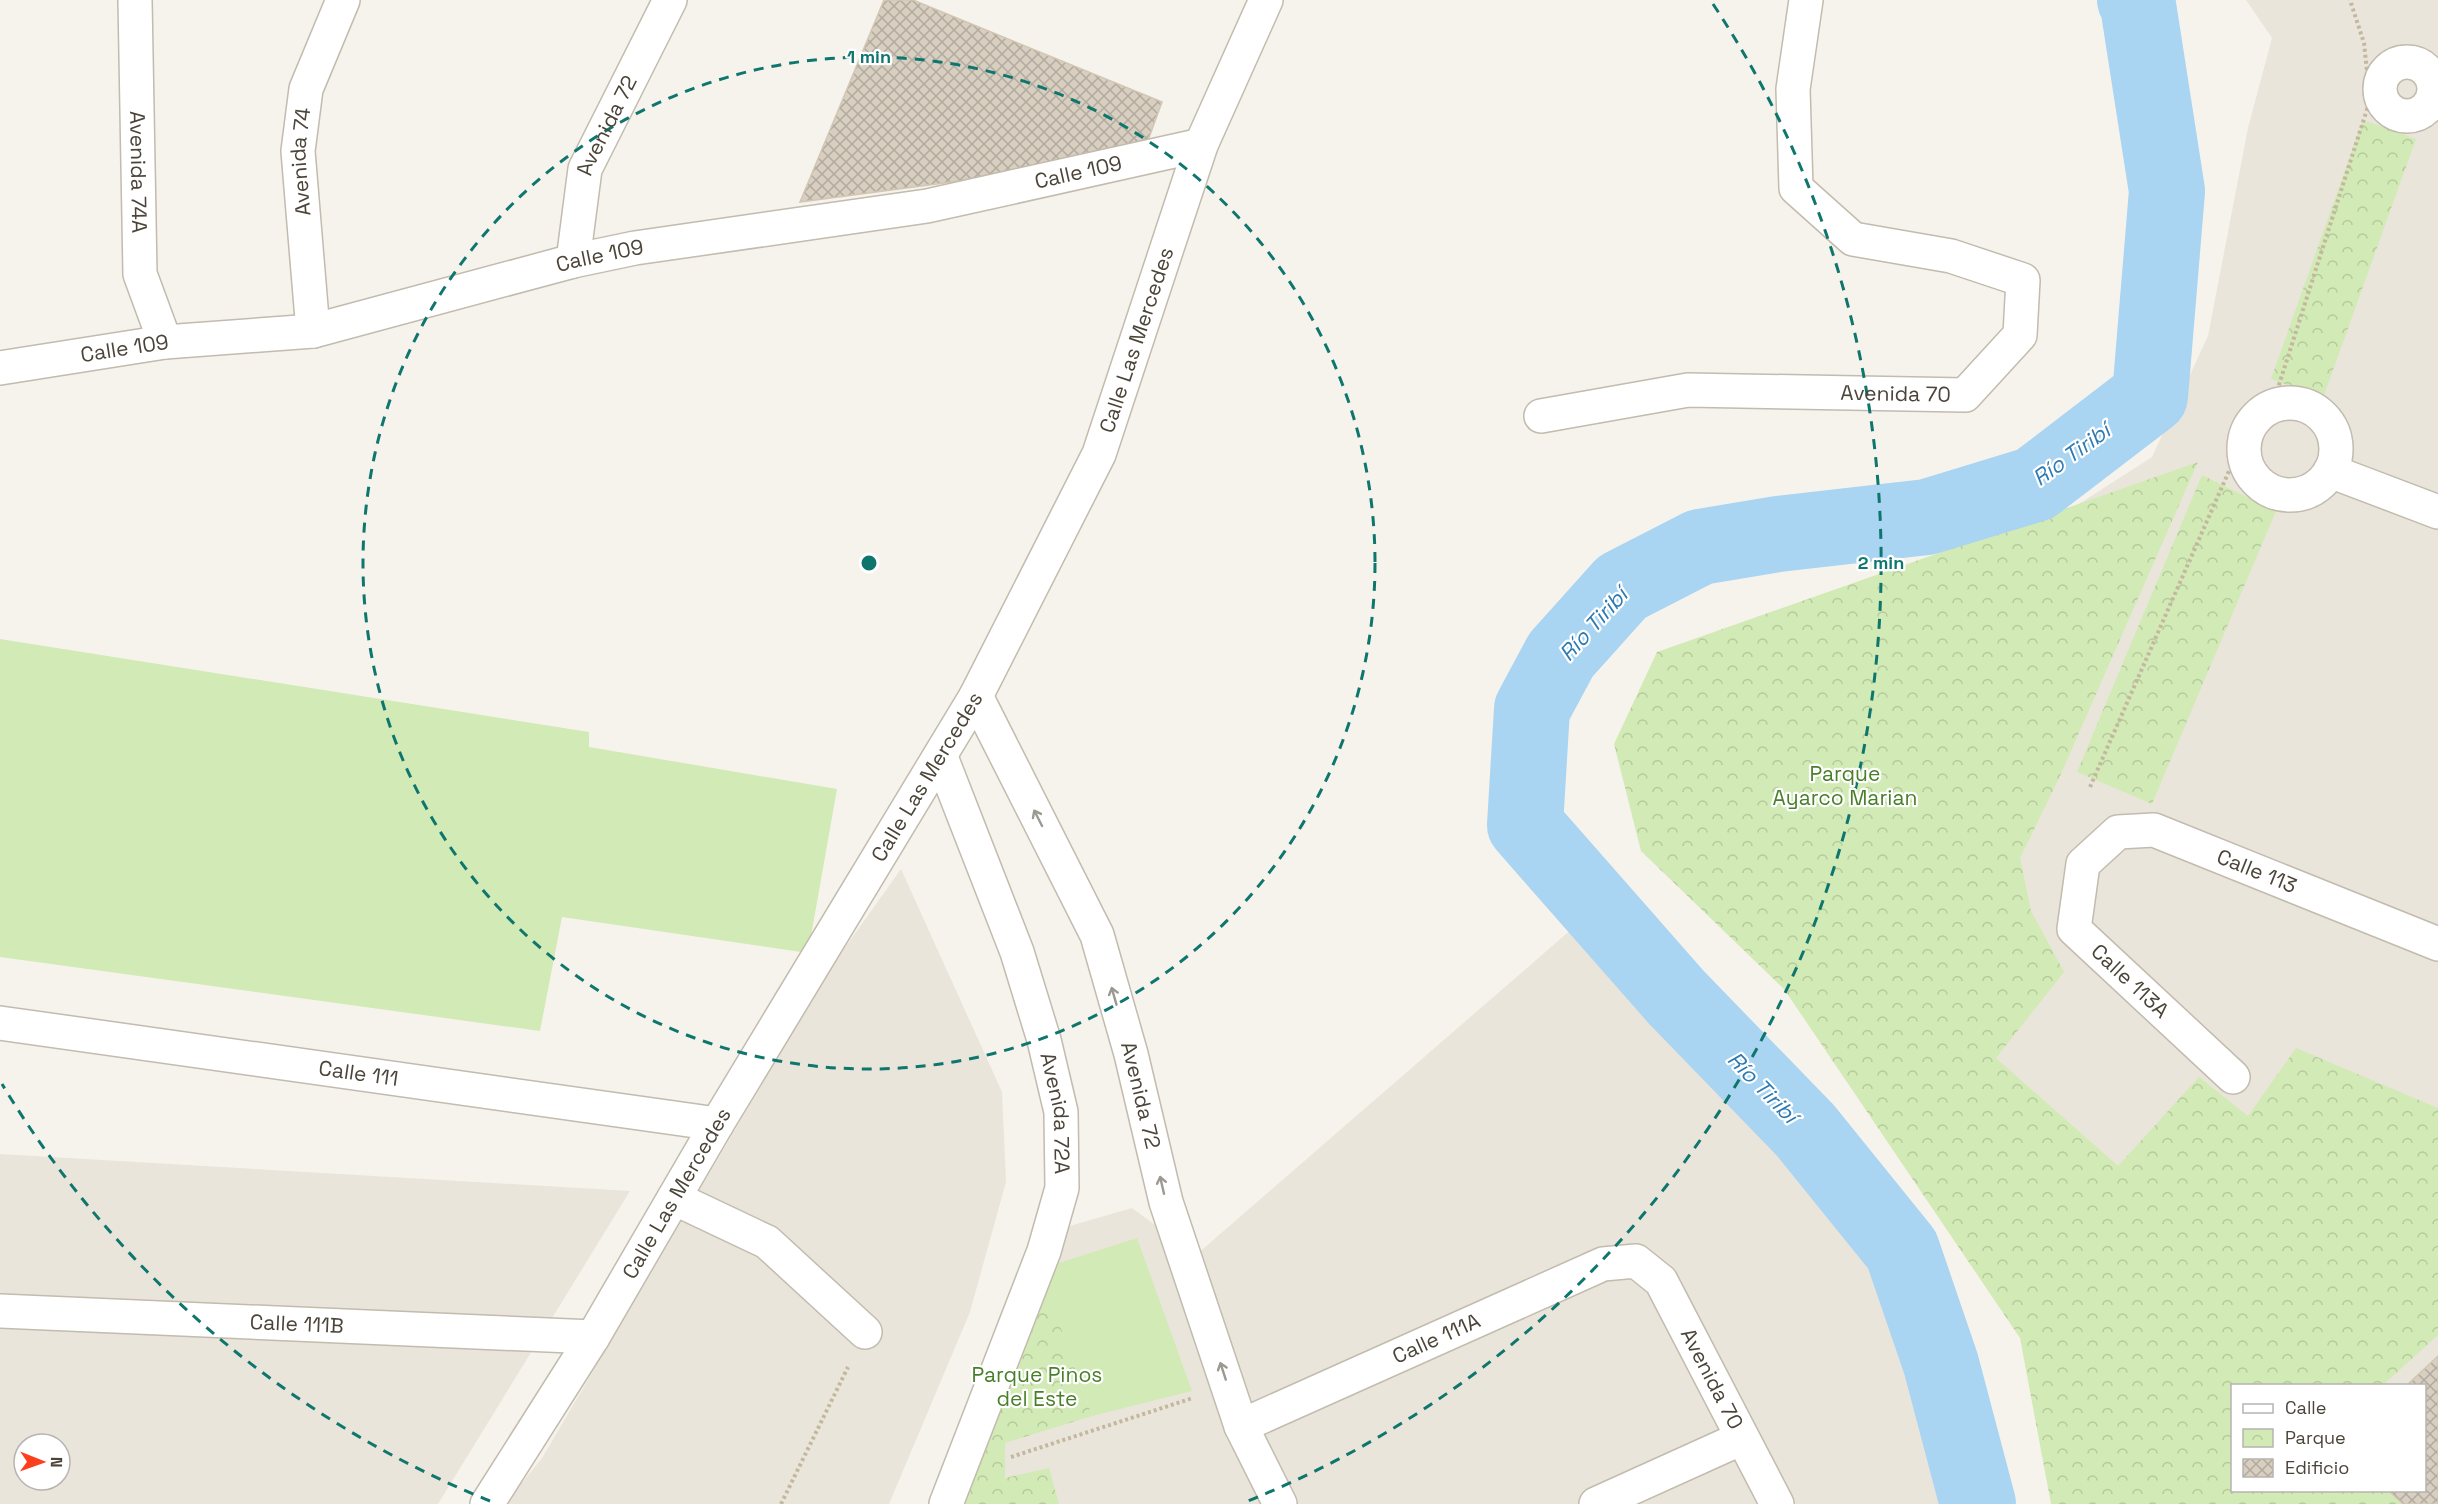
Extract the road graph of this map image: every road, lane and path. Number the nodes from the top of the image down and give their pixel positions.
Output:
1 (135, 0) edge
2 (343, 0) edge
3 (670, 0) edge
4 (1266, 0) edge
5 (1806, 0) edge
6 (2350, 0) edge
7 (1202, 145) junction
8 (573, 261) junction
9 (313, 331) junction
10 (165, 342) junction
11 (0, 368) edge
12 (2277, 391) dead end
13 (1541, 416) dead end
14 (2229, 471) dead end
15 (2330, 471) dead end
16 (2438, 512) edge
17 (976, 696) junction
18 (941, 757) junction
19 (2090, 787) dead end
20 (2083, 864) joint
21 (2438, 944) edge
22 (0, 1023) edge
23 (2233, 1077) dead end
24 (717, 1124) junction
25 (674, 1198) junction
26 (1636, 1261) joint
27 (0, 1311) edge
28 (865, 1332) joint
29 (593, 1337) junction
30 (1228, 1387) junction
31 (1241, 1426) junction
32 (1742, 1438) junction
33 (1011, 1457) dead end
34 (487, 1504) edge
35 (782, 1504) edge
36 (946, 1504) edge
37 (1280, 1504) edge
38 (1596, 1504) edge
39 (1777, 1504) edge

1 - 10 street, Avenida 74A
2 - 9 street, Avenida 74
3 - 8 street, Avenida 72
4 - 7 street, Calle Las Mercedes
5 - 13 street, Avenida 70
6 - 12 path
7 - 8 street, Calle 109
7 - 17 street, Calle Las Mercedes
8 - 9 street, Calle 109
9 - 10 street, Calle 109
10 - 11 street, Calle 109
14 - 19 path
15 - 16 street
17 - 18 street, Calle Las Mercedes
30 -> 17 street, Avenida 72
18 - 24 street, Calle Las Mercedes
18 - 36 street, Avenida 72A
20 - 21 street, Calle 113
20 - 23 street, Calle 113A
22 - 24 street, Calle 111
24 - 25 street, Calle Las Mercedes
25 - 28 street
25 - 29 street, Calle Las Mercedes
26 - 31 street, Calle 111A
26 - 32 street, Avenida 70
27 - 29 street, Calle 111B
28 - 35 path
29 - 34 street, Calle Las Mercedes
30 - 31 street, Avenida 72
30 - 33 path
31 - 37 street, Avenida 72
32 - 38 street
32 - 39 street, Avenida 70

